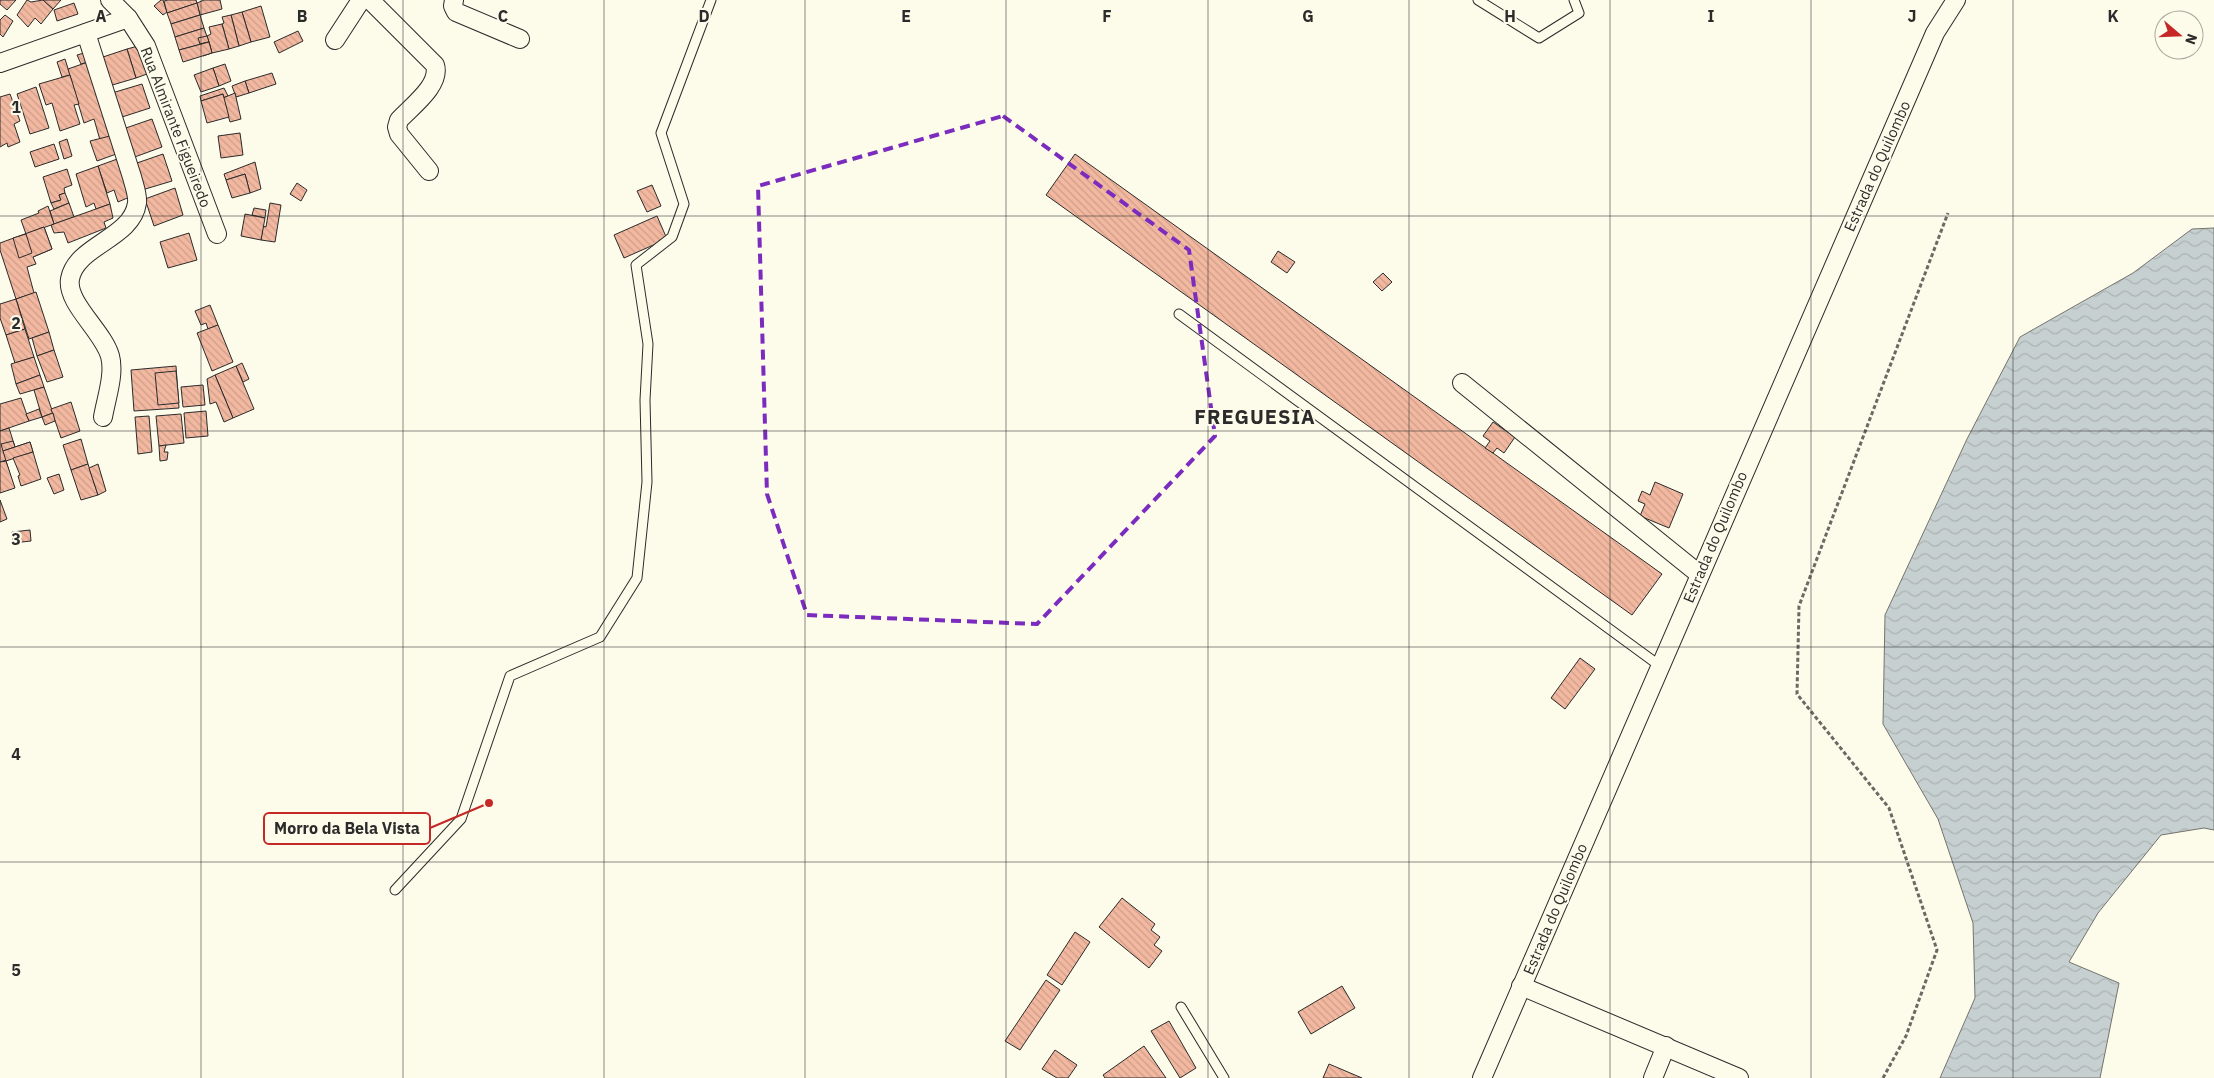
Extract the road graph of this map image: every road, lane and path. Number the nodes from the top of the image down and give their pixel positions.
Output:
1 (110, 0) edge
2 (360, 0) edge
3 (370, 0) edge
4 (454, 0) edge
5 (711, 0) edge
6 (1478, 0) edge
7 (1574, 0) edge
8 (1956, 0) edge
9 (128, 18) junction
10 (86, 32) junction
11 (520, 39) dead end
12 (335, 40) dead end
13 (0, 63) edge
14 (430, 171) dead end
15 (1948, 213) dead end
16 (217, 234) dead end
17 (1179, 314) dead end
18 (1462, 383) dead end
19 (102, 417) dead end
20 (1699, 574) junction
21 (1660, 666) junction
22 (395, 890) dead end
23 (1521, 986) junction
24 (1181, 1007) dead end
25 (1666, 1046) junction
26 (1731, 1076) edge
27 (1224, 1078) edge
28 (1482, 1078) edge
29 (1652, 1078) edge
30 (1883, 1078) edge

1 - 9 street, Rua Almirante Figueiredo
2 - 12 street
3 - 14 street
4 - 11 street
5 - 22 lane
6 - 7 lane
8 - 20 street, Estrada do Quilombo
9 - 10 street
9 - 16 street, Rua Almirante Figueiredo
10 - 13 street
10 - 19 street
15 - 30 path
17 - 21 lane
18 - 20 street
20 - 21 street, Estrada do Quilombo
21 - 23 street, Estrada do Quilombo
23 - 25 street
23 - 28 street, Estrada do Quilombo
24 - 27 lane
25 - 26 street
25 - 29 street

